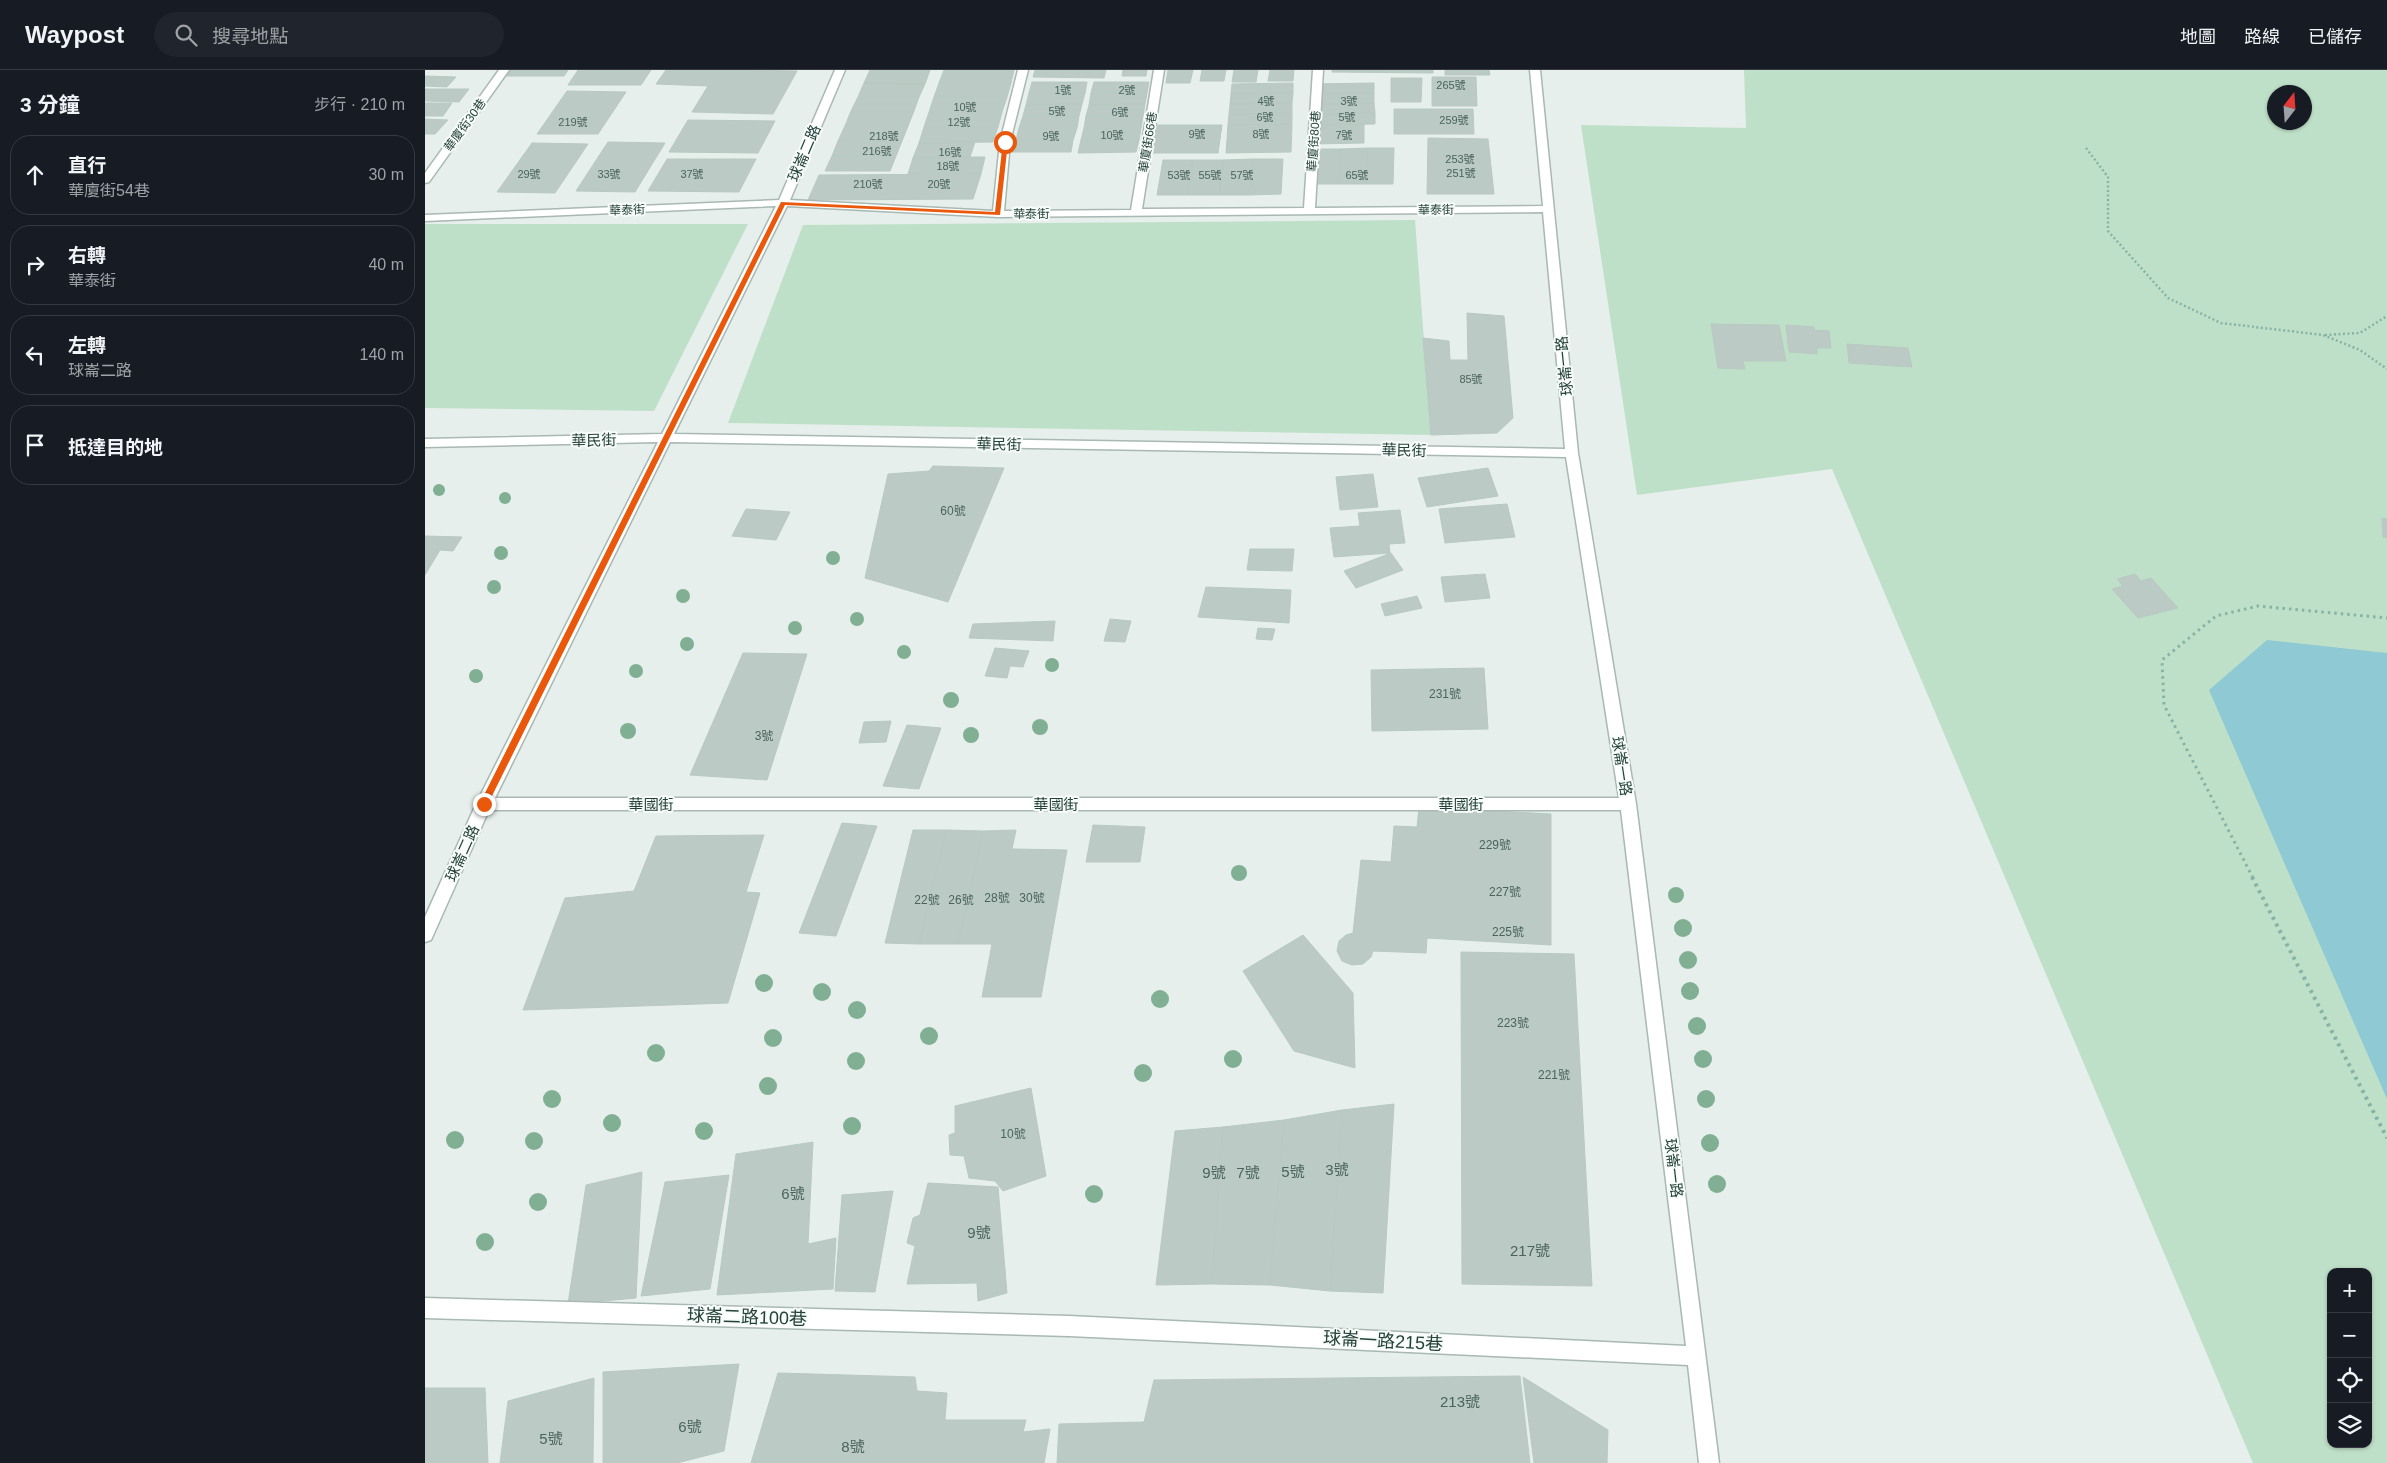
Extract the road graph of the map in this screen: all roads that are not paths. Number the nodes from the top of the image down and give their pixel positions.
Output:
1 (504, 70) edge
2 (840, 70) edge
3 (1023, 70) edge
4 (1159, 70) edge
5 (1318, 70) edge
6 (1535, 70) edge
7 (425, 180) edge
8 (783, 203) junction
9 (1548, 209) junction
10 (1309, 212) junction
11 (1136, 213) junction
12 (998, 214) junction
13 (425, 218) edge
14 (664, 438) junction
15 (425, 444) edge
16 (1573, 453) junction
17 (484, 804) junction
18 (1628, 804) junction
19 (425, 935) edge
20 (425, 1308) edge
21 (1069, 1326) joint
22 (1697, 1356) junction
23 (1709, 1463) edge

1 - 7 street, 華廈街30巷
2 - 8 street, 球崙二路
3 - 12 street
4 - 11 street, 華廈街66巷
5 - 10 street, 華廈街80巷
6 - 9 street, 球崙一路
8 - 12 street, 華泰街
8 - 13 street, 華泰街
8 - 14 street, 球崙二路
9 - 10 street, 華泰街
9 - 16 street, 球崙一路
10 - 11 street, 華泰街
11 - 12 street, 華泰街
14 - 15 street, 華民街
14 - 16 street, 華民街
14 - 17 street, 球崙二路
16 - 18 street, 球崙一路
17 - 18 street, 華國街
17 - 19 street, 球崙二路
18 - 22 street, 球崙一路
20 - 21 street, 球崙二路100巷
21 - 22 street, 球崙一路215巷
22 - 23 street, 球崙一路

